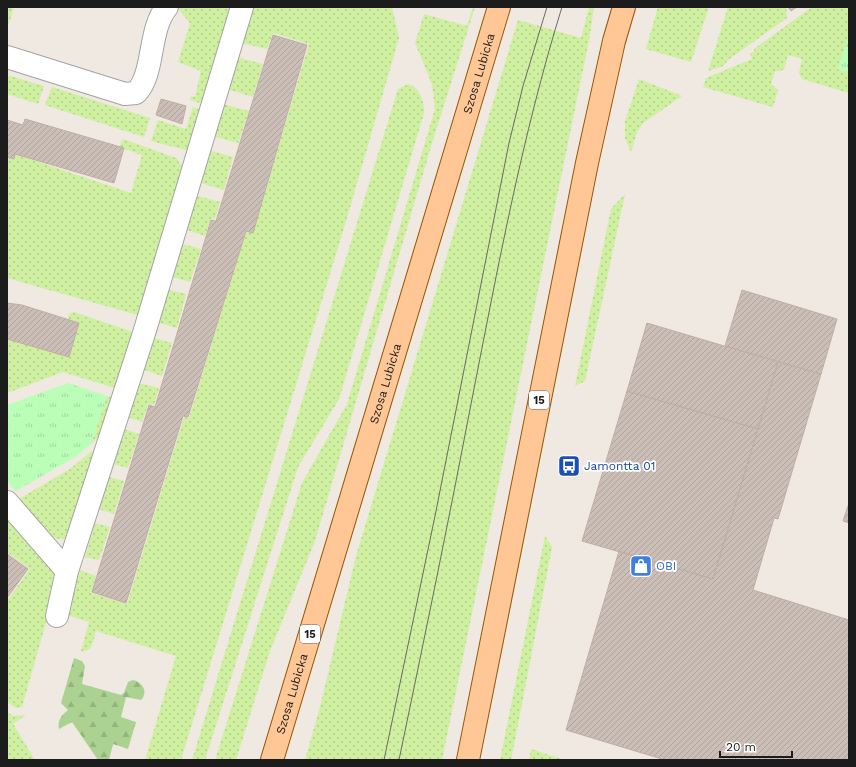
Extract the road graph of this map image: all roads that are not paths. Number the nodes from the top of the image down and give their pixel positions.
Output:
1 (167, 7) edge
2 (242, 7) edge
3 (499, 7) edge
4 (624, 7) edge
5 (7, 57) edge
6 (7, 502) edge
7 (67, 571) junction
8 (57, 616) dead end
9 (272, 760) edge
10 (468, 760) edge

1 - 5 street
2 - 7 street
3 - 9 main road, Szosa Lubicka / 15
4 - 10 main road, 15
6 - 7 street
7 - 8 street

